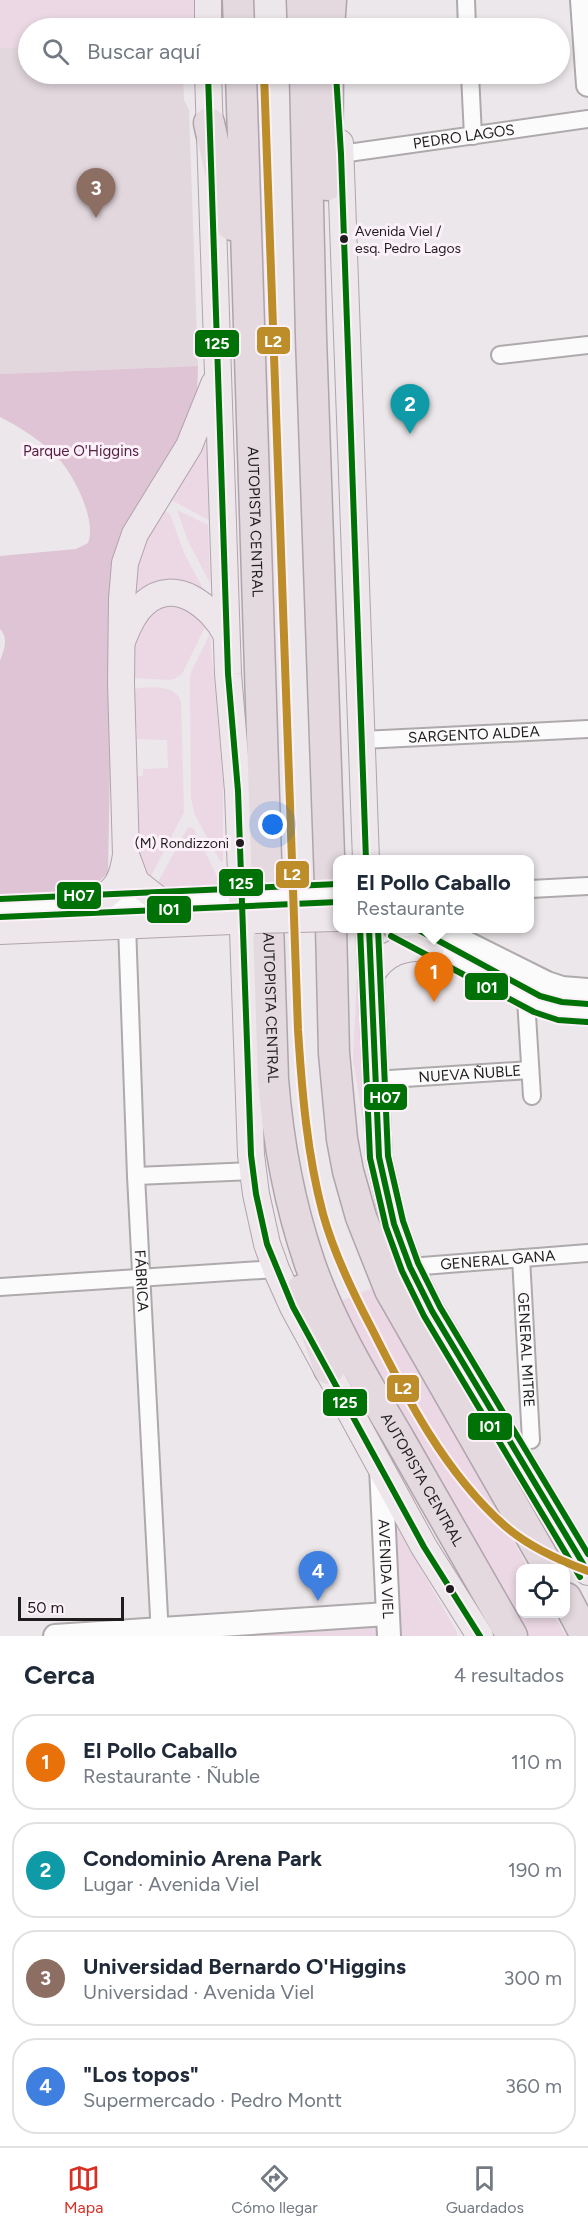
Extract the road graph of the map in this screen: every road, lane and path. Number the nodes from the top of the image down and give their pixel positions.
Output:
1 (208, 0) edge
2 (238, 0) edge
3 (302, 0) edge
4 (331, 0) edge
5 (466, 0) edge
6 (582, 0) edge
7 (208, 18) edge
8 (239, 18) edge
9 (303, 18) edge
10 (331, 18) edge
11 (467, 18) edge
12 (208, 84) edge
13 (241, 84) edge
14 (305, 84) edge
15 (328, 84) edge
16 (337, 84) edge
17 (470, 84) edge
18 (588, 85) edge
19 (588, 119) edge
20 (209, 123) junction
21 (473, 135) junction
22 (341, 154) junction
23 (250, 316) junction
24 (311, 337) junction
25 (588, 345) edge
26 (500, 355) dead end
27 (218, 375) junction
28 (226, 634) junction
29 (122, 642) junction
30 (588, 729) edge
31 (362, 740) junction
32 (126, 855) junction
33 (366, 855) edge
34 (588, 886) edge
35 (534, 889) edge
36 (333, 894) edge
37 (159, 900) junction
38 (94, 903) junction
39 (0, 908) edge
40 (248, 908) junction
41 (333, 917) edge
42 (127, 925) junction
43 (0, 931) edge
44 (369, 933) edge
45 (414, 933) edge
46 (434, 938) edge
47 (371, 975) junction
48 (588, 990) edge
49 (526, 999) junction
50 (588, 1013) edge
51 (530, 1070) junction
52 (374, 1080) junction
53 (532, 1096) dead end
54 (283, 1166) junction
55 (253, 1171) junction
56 (136, 1176) junction
57 (588, 1253) edge
58 (521, 1258) junction
59 (410, 1267) junction
60 (276, 1269) junction
61 (141, 1278) junction
62 (0, 1287) edge
63 (329, 1369) junction
64 (531, 1440) dead end
65 (381, 1466) junction
66 (546, 1564) edge
67 (588, 1572) edge
68 (570, 1606) edge
69 (387, 1614) junction
70 (336, 1617) junction
71 (160, 1633) edge
72 (55, 1636) edge
73 (348, 1636) edge
74 (388, 1636) edge
75 (480, 1636) edge
76 (512, 1636) edge
77 (586, 1636) edge

1 - 7 main road
2 - 8 highway
3 - 9 highway
4 - 10 highway
5 - 11 street
6 - 18 street
12 - 20 main road, AVENIDA VIEL
13 - 23 highway, AUTOPISTA CENTRAL
14 - 24 highway
15 - 24 highway
16 - 22 main road
17 - 21 street
19 - 21 street, PEDRO LAGOS
20 - 23 highway
20 - 27 main road, AVENIDA VIEL
21 - 22 street, PEDRO LAGOS
22 - 31 main road
23 - 54 highway, AUTOPISTA CENTRAL
24 - 66 highway
25 - 26 street
27 - 28 main road, AVENIDA VIEL
27 - 29 main road
28 - 29 main road
28 - 40 main road, AVENIDA VIEL
29 - 32 main road
30 - 31 street, SARGENTO ALDEA
31 - 33 main road
32 - 37 main road
32 - 38 main road
34 - 35 street
36 - 40 street, bridge
37 - 38 street
37 - 40 street
38 - 39 street
40 - 41 main road, bridge
40 - 42 main road
40 - 55 main road, AVENIDA VIEL
42 - 43 main road
42 - 56 street, FÁBRICA
44 - 47 main road
45 - 46 street
46 - 47 main road
46 - 48 street
46 - 49 street
47 - 52 main road
49 - 50 street
49 - 51 street, NUEVA ÑUBLE
51 - 52 street, NUEVA ÑUBLE
51 - 53 street, NUEVA ÑUBLE
52 - 59 main road
54 - 63 highway
54 - 76 highway, AUTOPISTA CENTRAL
55 - 56 street
55 - 60 main road, AVENIDA VIEL
56 - 61 street, FÁBRICA
57 - 58 street, GENERAL GANA
58 - 59 street, GENERAL GANA
58 - 64 street, GENERAL MITRE
59 - 67 main road
60 - 61 street
60 - 63 main road, AVENIDA VIEL
61 - 62 street
61 - 71 street, FÁBRICA
63 - 65 main road, AVENIDA VIEL
65 - 69 street, AVENIDA VIEL
65 - 75 main road, AVENIDA VIEL
68 - 77 highway
69 - 70 street
69 - 74 street, AVENIDA VIEL
70 - 71 street
70 - 73 street
71 - 72 street

